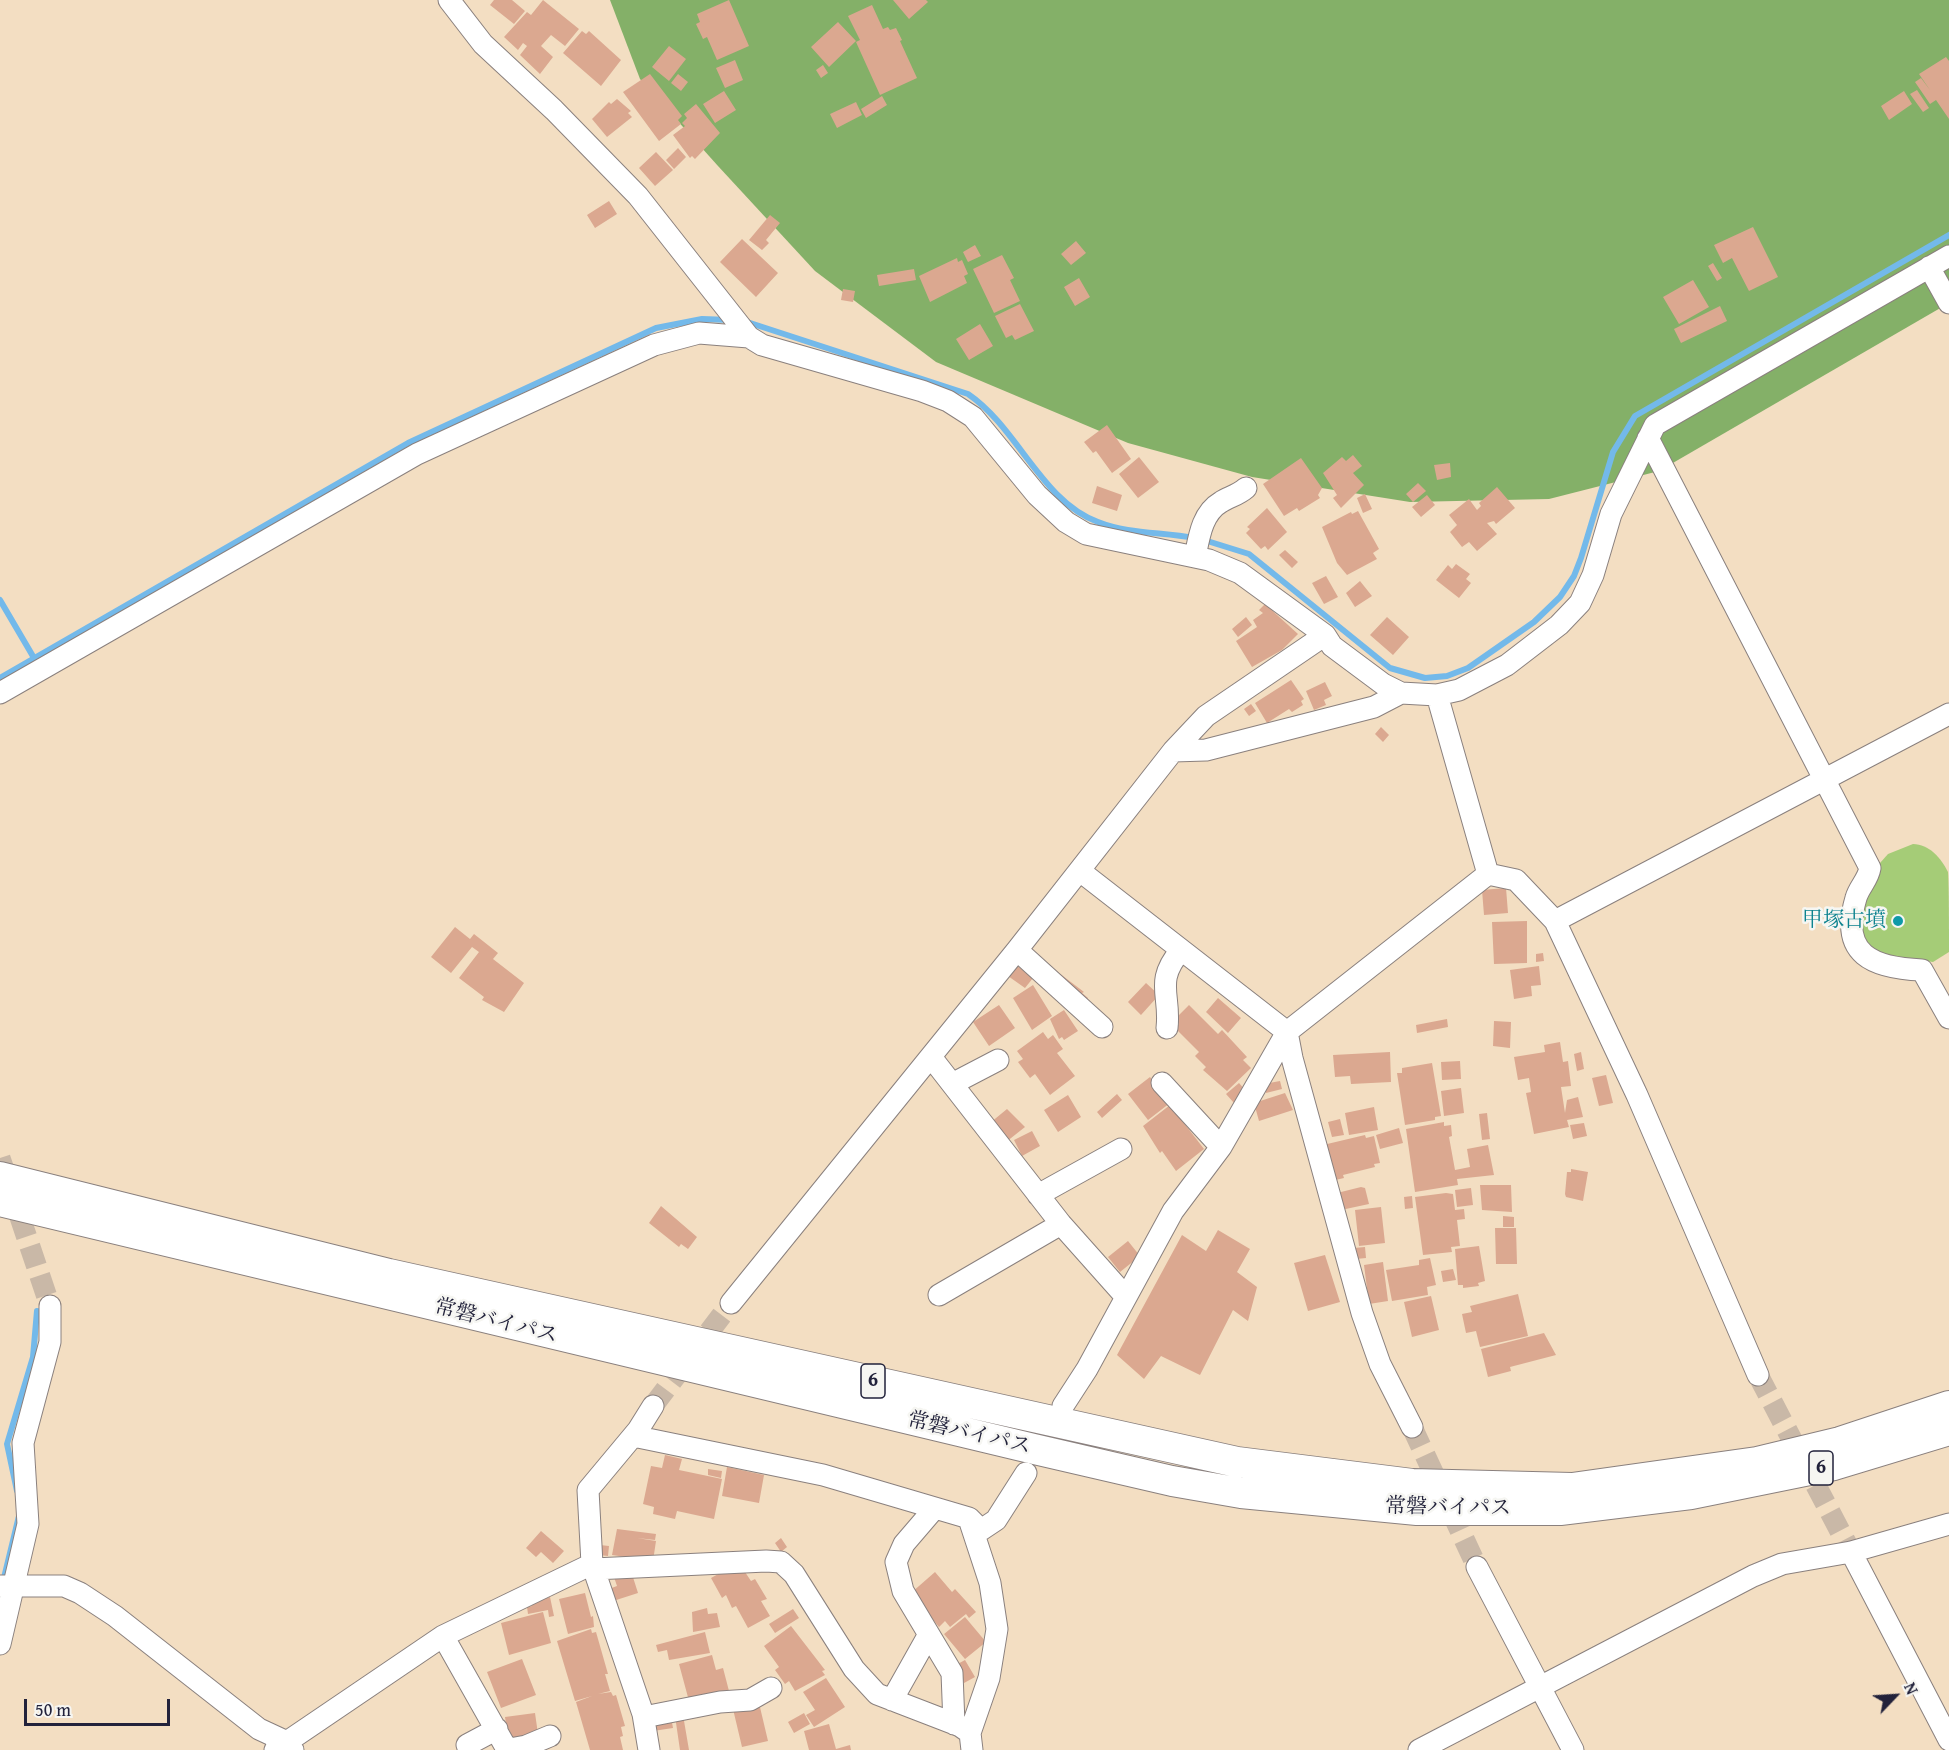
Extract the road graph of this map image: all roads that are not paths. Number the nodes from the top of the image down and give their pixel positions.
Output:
1 (449, 0) edge
2 (1949, 256) edge
3 (1929, 267) junction
4 (1949, 303) edge
5 (741, 326) junction
6 (1648, 438) junction
7 (1246, 488) dead end
8 (1198, 546) junction
9 (1324, 635) junction
10 (0, 693) edge
11 (1401, 693) junction
12 (1437, 695) junction
13 (1949, 714) edge
14 (1173, 751) junction
15 (1825, 781) junction
16 (1080, 871) junction
17 (1488, 874) junction
18 (1555, 921) junction
19 (1017, 950) junction
20 (1181, 950) junction
21 (1949, 1018) edge
22 (1102, 1026) dead end
23 (1167, 1028) dead end
24 (1287, 1032) junction
25 (932, 1057) junction
26 (998, 1060) dead end
27 (1162, 1083) dead end
28 (952, 1084) junction
29 (1221, 1147) junction
30 (1121, 1149) dead end
31 (0, 1177) edge
32 (1038, 1195) junction
33 (0, 1201) edge
34 (1061, 1224) junction
35 (939, 1295) dead end
36 (1126, 1297) junction
37 (731, 1303) tunnel mouth
38 (50, 1306) tunnel mouth
39 (1758, 1375) tunnel mouth
40 (1949, 1391) edge
41 (653, 1406) tunnel mouth
42 (1063, 1406) dead end
43 (1949, 1406) edge
44 (1412, 1427) tunnel mouth
45 (1949, 1430) edge
46 (633, 1436) junction
47 (1949, 1444) edge
48 (1757, 1462) junction
49 (1026, 1473) dead end
50 (1691, 1494) junction
51 (934, 1509) junction
52 (969, 1518) junction
53 (1949, 1524) edge
54 (1851, 1552) junction
55 (593, 1566) junction
56 (1477, 1567) tunnel mouth
57 (8, 1586) edge
58 (443, 1635) junction
59 (928, 1636) junction
60 (0, 1644) edge
61 (1539, 1686) junction
62 (771, 1688) dead end
63 (892, 1700) junction
64 (644, 1718) junction
65 (497, 1729) junction
66 (550, 1736) dead end
67 (965, 1736) edge
68 (1949, 1740) edge
69 (467, 1745) dead end
70 (285, 1747) edge
71 (650, 1750) edge
72 (1419, 1750) edge
73 (1573, 1750) edge

1 - 5 street
2 - 3 street
3 - 4 street
3 - 6 street
5 - 8 street
5 - 10 street
6 - 12 street
6 - 15 street
7 - 8 street
8 - 9 street
9 - 11 street
9 - 14 street
11 - 12 street
11 - 14 street
12 - 17 street
13 - 15 street
14 - 16 street
15 - 18 street
15 - 21 street
16 - 19 street
16 - 20 street
17 - 18 street
17 - 24 street
18 - 39 street
19 - 22 street
19 - 25 street
20 - 23 street
20 - 24 street
24 - 29 street
24 - 44 street
25 - 28 street
25 - 37 street
26 - 28 street
27 - 29 street
28 - 32 street
29 - 36 street
30 - 32 street
31 - 48 highway, 常磐バイパス / 6
32 - 34 street
33 - 50 highway, 常磐バイパス / 6
34 - 35 street
34 - 36 street
36 - 42 street
38 - 57 street
40 - 48 highway
41 - 46 street
43 - 48 highway, 常磐バイパス / 6
45 - 50 highway, 常磐バイパス / 6
46 - 51 street
46 - 55 street
47 - 50 highway
49 - 52 street
51 - 52 street
51 - 59 street
52 - 67 street
53 - 54 street
54 - 61 street
54 - 68 street
55 - 58 street
55 - 63 street
55 - 64 street
56 - 61 street
57 - 60 street
57 - 70 street
58 - 65 street
58 - 70 street
59 - 63 street
59 - 67 street
61 - 72 street
61 - 73 street
62 - 64 street
63 - 67 street
64 - 71 street
65 - 66 street
65 - 69 street

